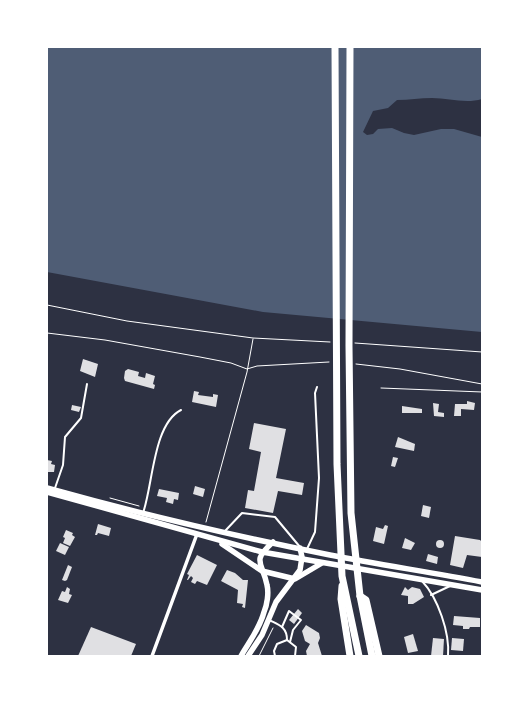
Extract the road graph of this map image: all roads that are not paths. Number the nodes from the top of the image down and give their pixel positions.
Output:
1 (335, 47) edge
2 (350, 47) edge
3 (87, 384) dead end
4 (317, 387) dead end
5 (181, 410) dead end
6 (47, 488) edge
7 (54, 490) junction
8 (47, 492) edge
9 (142, 514) junction
10 (224, 532) junction
11 (197, 534) junction
12 (215, 540) junction
13 (274, 542) junction
14 (300, 548) junction
15 (307, 550) junction
16 (262, 552) junction
17 (302, 560) junction
18 (323, 563) junction
19 (262, 571) junction
20 (342, 576) junction
21 (295, 579) junction
22 (420, 579) junction
23 (482, 582) edge
24 (454, 584) junction
25 (482, 590) edge
26 (431, 595) junction
27 (360, 596) junction
28 (268, 620) junction
29 (282, 627) junction
30 (287, 640) junction
31 (290, 642) junction
32 (152, 656) edge
33 (241, 656) edge
34 (248, 656) edge
35 (275, 656) edge
36 (296, 656) edge
37 (350, 656) edge
38 (359, 656) edge
39 (372, 656) edge
40 (379, 656) edge
41 (448, 656) edge

1 - 20 highway
2 - 27 highway
3 - 7 lane
4 - 15 lane
5 - 9 lane
6 - 7 main road
7 - 9 main road
8 - 11 main road
9 - 10 main road
10 - 13 main road
10 - 14 lane
11 - 12 main road
11 - 32 street
12 - 16 main road
12 - 19 main road
13 - 14 main road
13 - 16 main road
14 - 15 main road
14 - 17 main road
15 - 23 main road
16 - 17 main road
16 - 19 main road
17 - 18 main road
17 - 21 main road
18 - 21 main road
18 - 22 main road
19 - 21 main road
19 - 33 main road
20 - 37 highway
20 - 38 highway
21 - 28 main road
22 - 24 main road
22 - 26 lane
24 - 25 main road
24 - 26 lane
26 - 41 lane
27 - 39 highway
27 - 40 highway
28 - 29 lane
28 - 34 main road
29 - 30 lane
29 - 31 lane
30 - 31 lane
30 - 35 lane
31 - 36 lane

